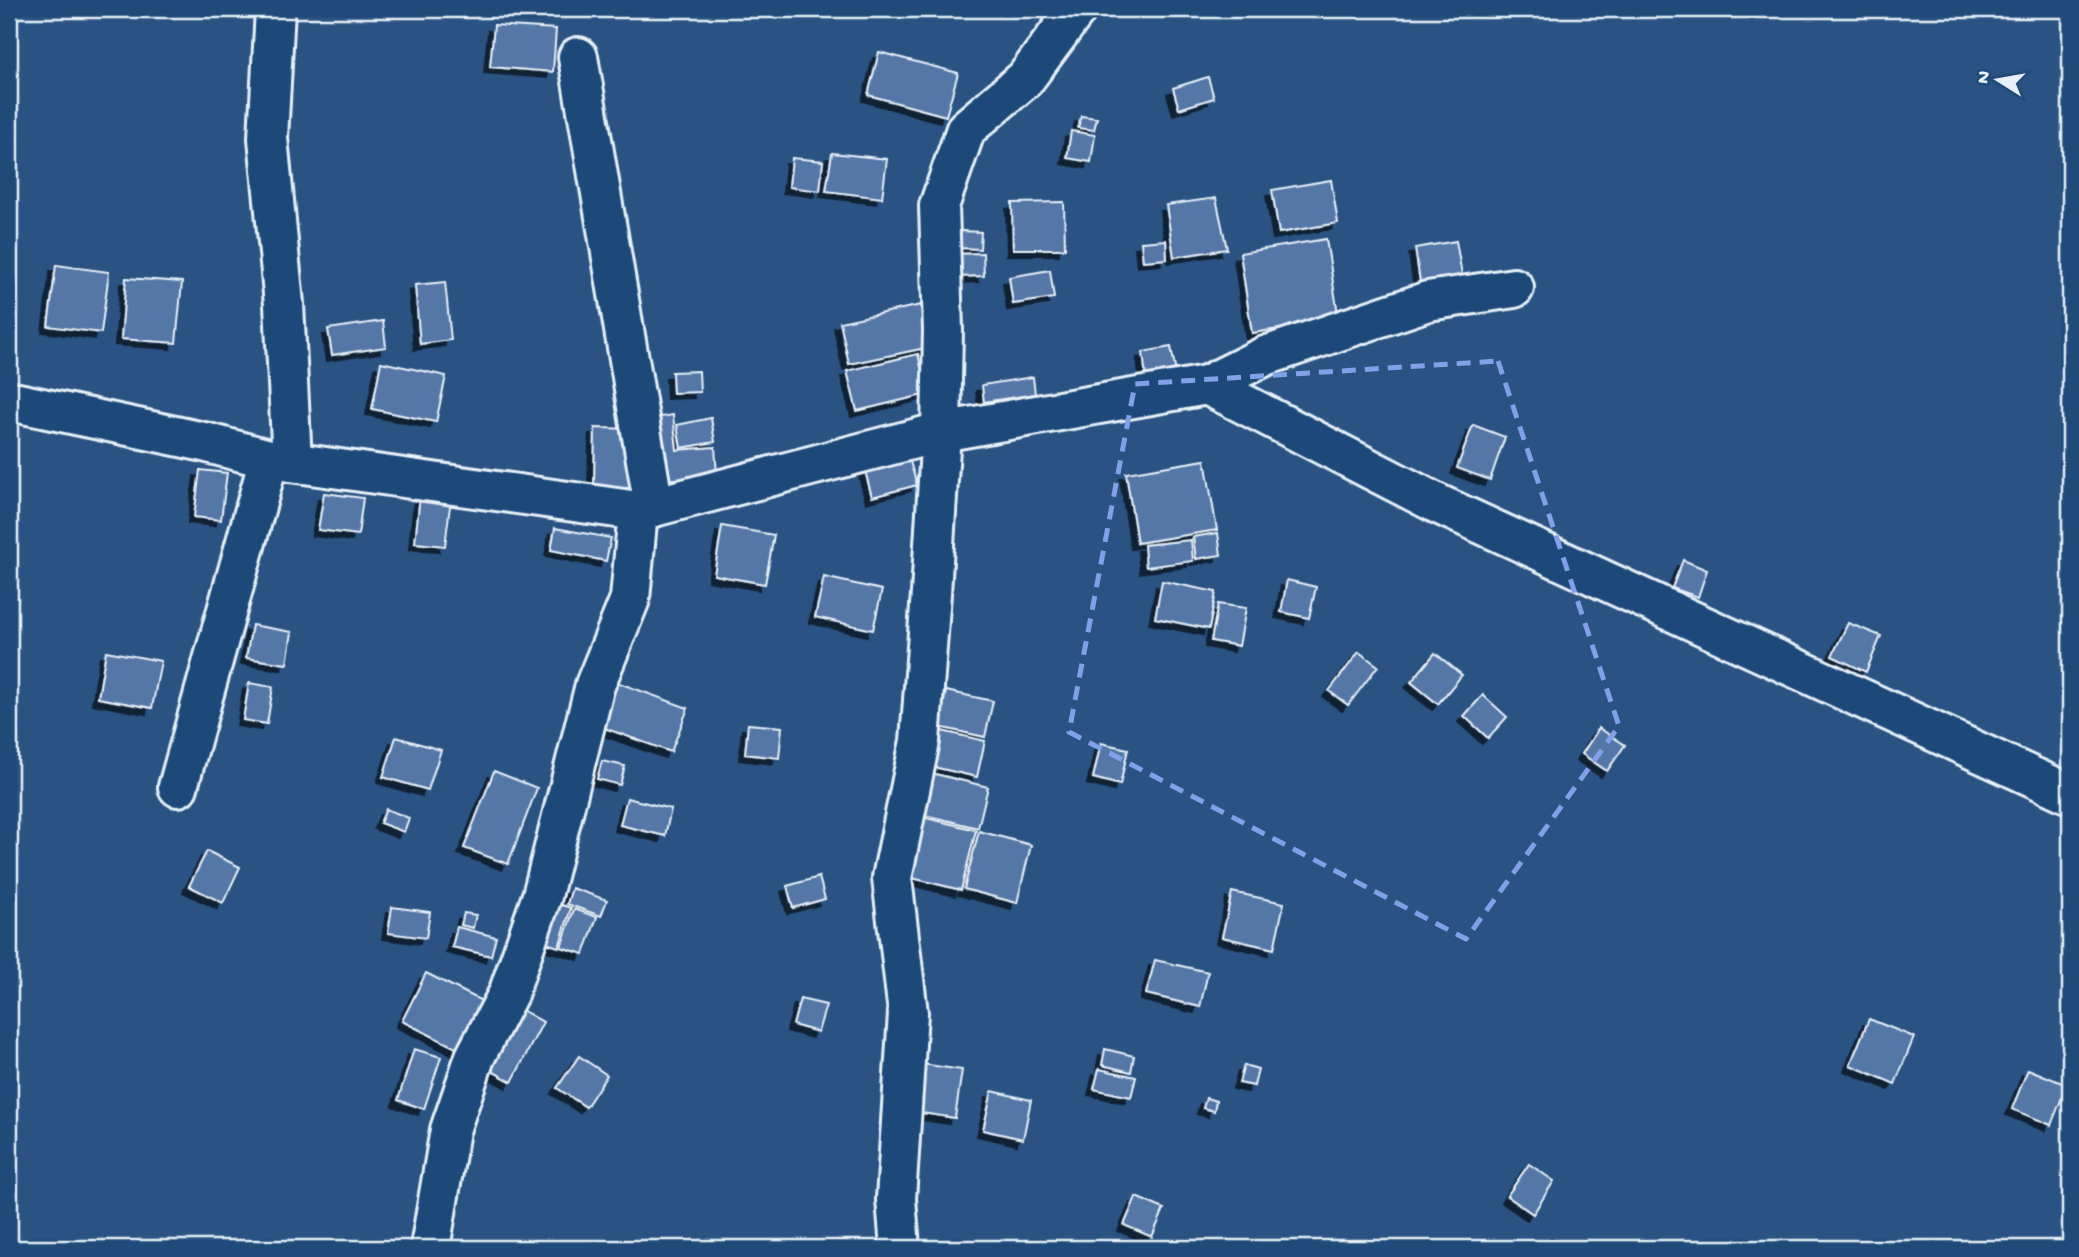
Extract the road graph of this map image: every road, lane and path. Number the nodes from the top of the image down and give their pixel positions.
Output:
1 (275, 9) edge
2 (1077, 9) edge
3 (578, 57) dead end
4 (1514, 288) dead end
5 (1207, 385) junction
6 (9, 401) edge
7 (941, 432) junction
8 (281, 461) junction
9 (646, 509) junction
10 (178, 787) dead end
11 (2070, 794) edge
12 (430, 1248) edge
13 (900, 1248) edge

1 - 8 street
2 - 7 street
3 - 9 street
4 - 5 street
5 - 7 street
5 - 11 street
6 - 8 street
7 - 9 street
7 - 13 street
8 - 9 street
8 - 10 street
9 - 12 street

